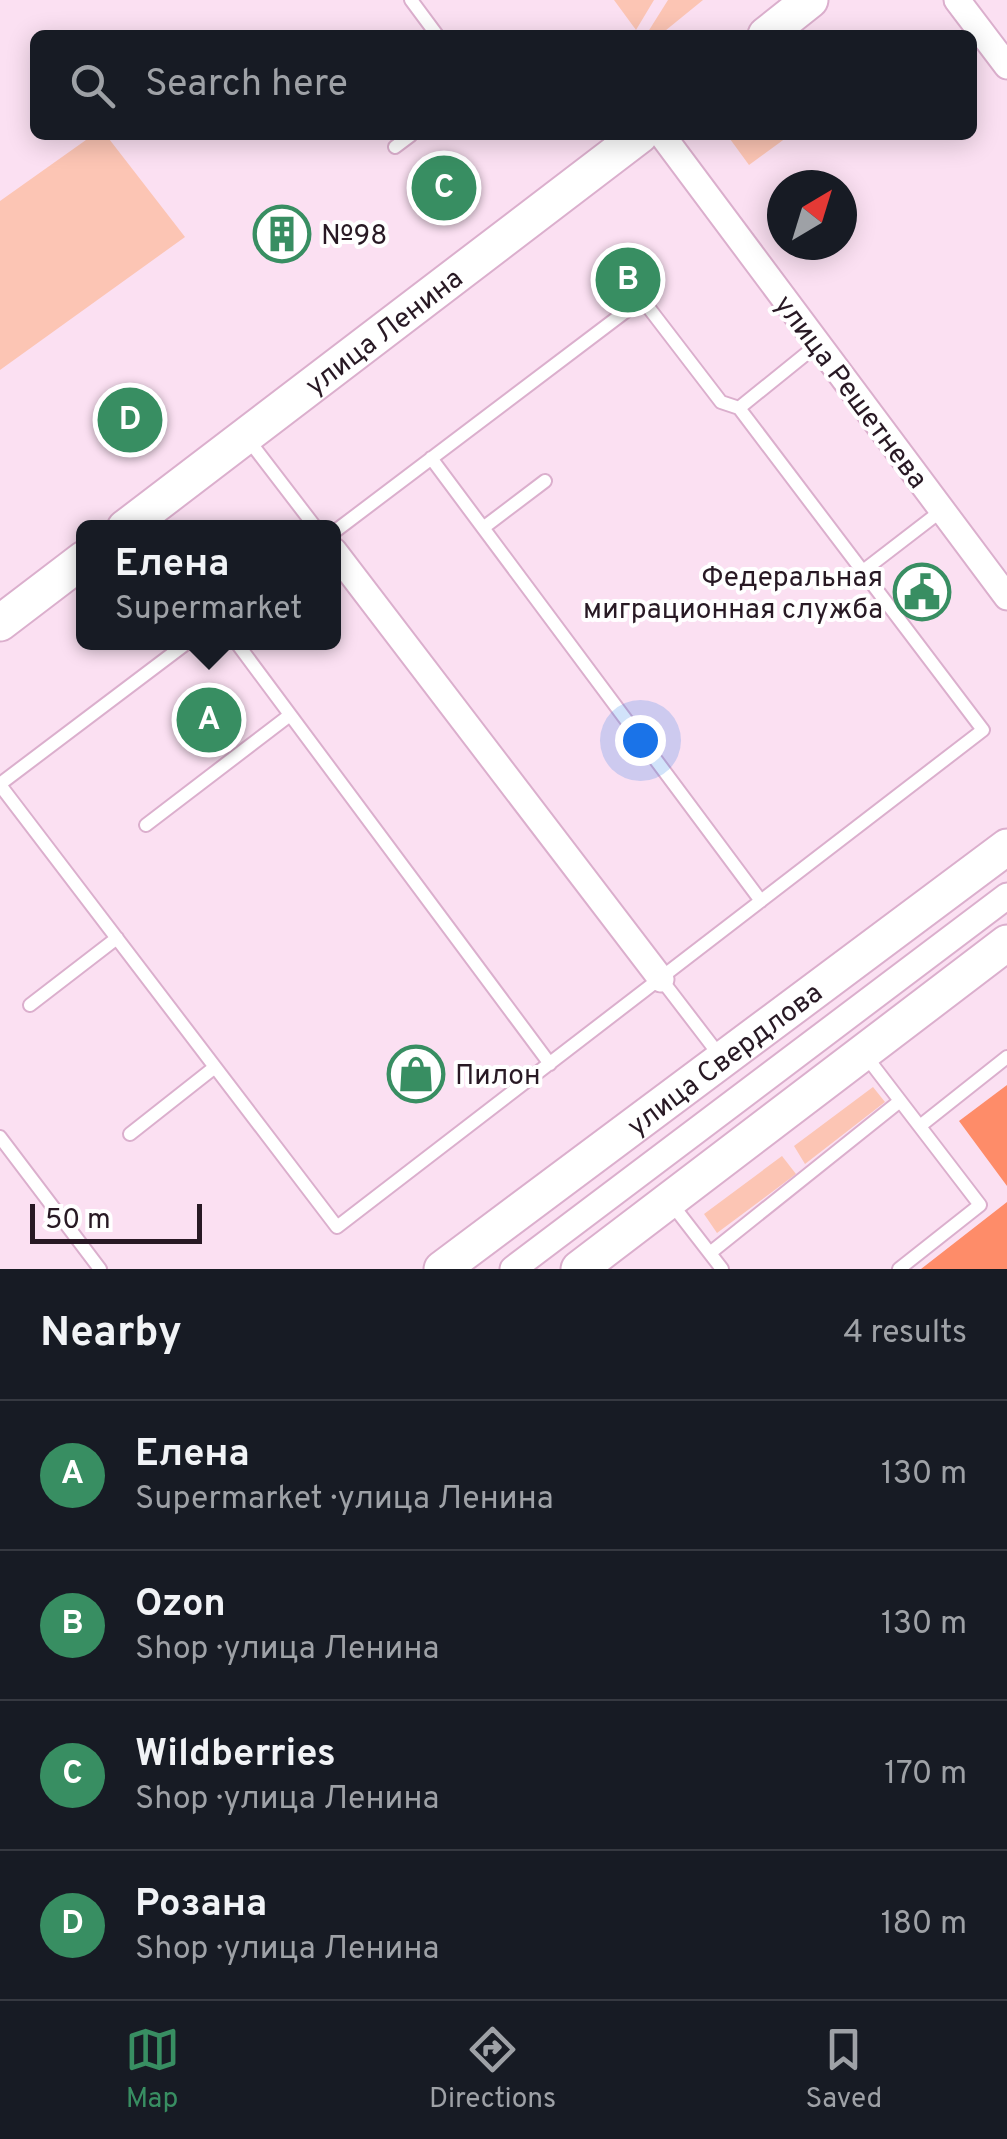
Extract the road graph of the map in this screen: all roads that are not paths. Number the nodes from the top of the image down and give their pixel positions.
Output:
1 (411, 0) edge
2 (810, 0) edge
3 (957, 0) edge
4 (432, 30) edge
5 (772, 30) edge
6 (1007, 66) edge
7 (404, 140) edge
8 (633, 140) edge
9 (666, 140) edge
10 (395, 147) dead end
11 (817, 345) junction
12 (739, 408) junction
13 (246, 436) junction
14 (431, 458) junction
15 (545, 481) dead end
16 (941, 511) junction
17 (136, 520) edge
18 (310, 520) edge
19 (341, 527) edge
20 (483, 528) junction
21 (341, 560) edge
22 (76, 565) edge
23 (863, 571) junction
24 (1007, 598) edge
25 (0, 623) edge
26 (177, 650) edge
27 (242, 650) edge
28 (290, 715) junction
29 (0, 785) edge
30 (146, 825) dead end
31 (1007, 847) edge
32 (1007, 896) edge
33 (761, 901) junction
34 (117, 938) junction
35 (1007, 943) edge
36 (661, 978) junction
37 (30, 1005) dead end
38 (863, 1053) junction
39 (1007, 1057) edge
40 (723, 1060) junction
41 (550, 1064) junction
42 (215, 1067) junction
43 (900, 1101) junction
44 (920, 1126) junction
45 (130, 1134) dead end
46 (0, 1137) edge
47 (670, 1200) junction
48 (710, 1254) junction
49 (100, 1269) edge
50 (442, 1269) edge
51 (513, 1269) edge
52 (579, 1269) edge
53 (722, 1269) edge
54 (899, 1269) edge

1 - 4 lane
2 - 5 street
3 - 6 street
7 - 10 lane
8 - 13 street, улица Ленина
9 - 11 street, улица Решетнева
11 - 12 lane
11 - 16 street, улица Решетнева
12 - 14 lane
12 - 23 lane
13 - 17 street, улица Ленина
13 - 18 lane
14 - 19 lane
14 - 20 lane
15 - 20 lane
16 - 23 lane
16 - 24 street, улица Решетнева
20 - 33 lane
21 - 36 street
22 - 25 street
23 - 33 lane
26 - 29 lane
27 - 28 lane
28 - 30 lane
28 - 41 lane
29 - 34 lane
31 - 40 street, улица Свердлова
32 - 51 street
33 - 36 lane
34 - 37 lane
34 - 42 lane
35 - 38 street
36 - 40 lane
36 - 41 lane
38 - 43 lane
38 - 47 street
39 - 44 lane
40 - 50 street, улица Свердлова
41 - 42 lane
42 - 45 lane
43 - 44 lane
43 - 48 lane
44 - 54 lane
46 - 49 lane
47 - 48 lane
47 - 52 street
48 - 53 lane

